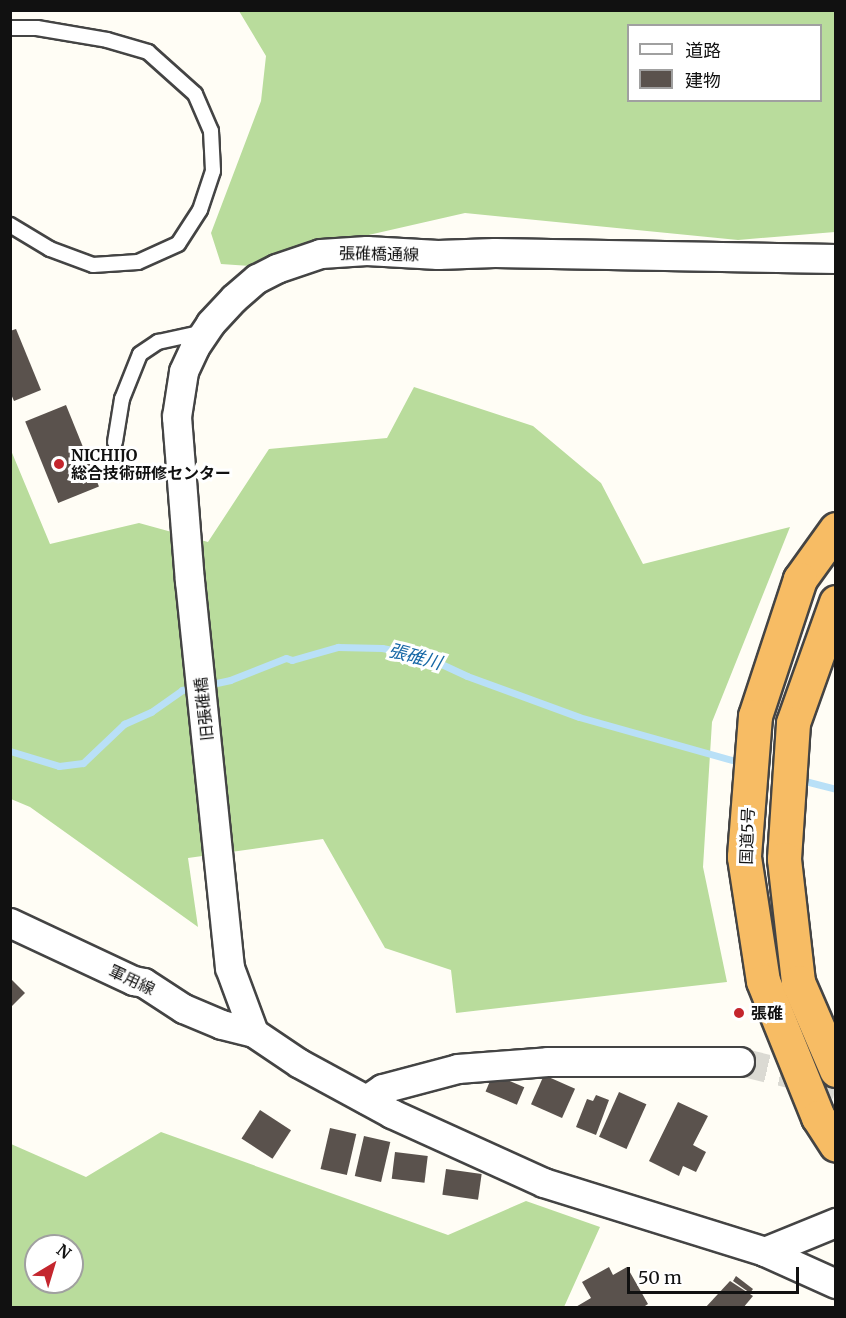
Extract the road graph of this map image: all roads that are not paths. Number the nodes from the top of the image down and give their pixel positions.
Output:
1 (10, 28) edge
2 (10, 225) edge
3 (836, 259) edge
4 (206, 332) junction
5 (115, 441) dead end
6 (836, 529) edge
7 (190, 581) joint
8 (836, 602) edge
9 (10, 923) edge
10 (255, 1033) junction
11 (740, 1062) tunnel mouth
12 (836, 1070) edge
13 (367, 1100) junction
14 (836, 1145) edge
15 (836, 1223) edge
16 (765, 1252) junction
17 (836, 1284) edge

1 - 2 lane
3 - 4 street, 張碓橋通線
4 - 5 lane
4 - 7 street, 張碓橋通線
6 - 14 highway, 国道5号
7 - 10 street, 旧張碓橋
8 - 12 highway
9 - 10 street, 軍用線
10 - 13 street
11 - 13 street
13 - 16 street
15 - 16 street
16 - 17 street

